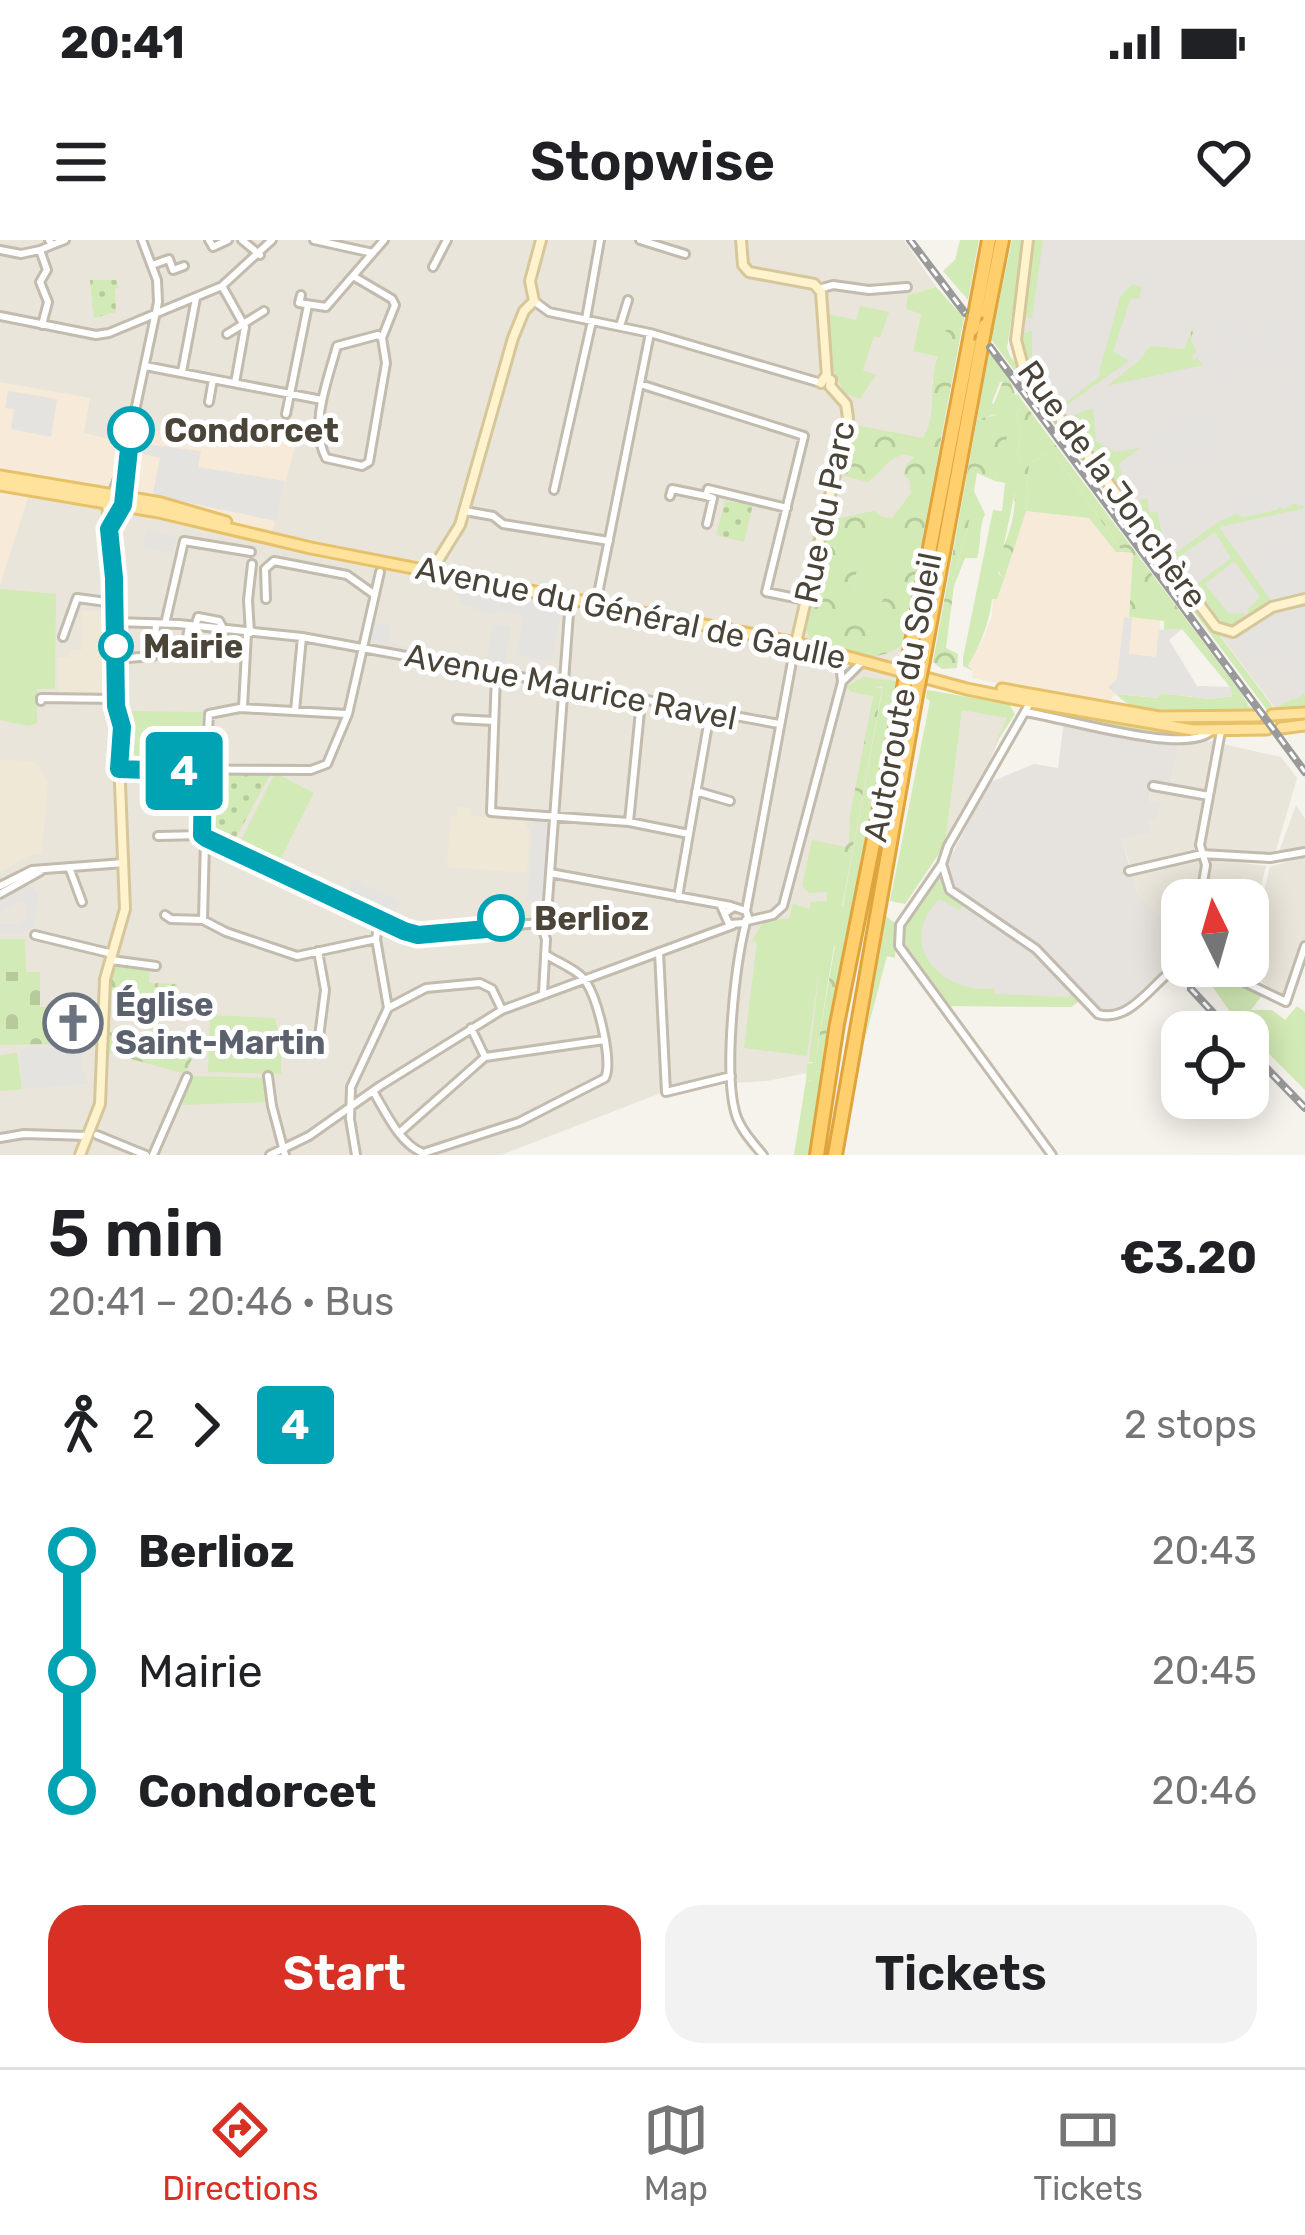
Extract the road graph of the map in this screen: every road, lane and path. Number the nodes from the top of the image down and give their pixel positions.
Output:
1 (65, 240) edge
2 (142, 240) edge
3 (209, 240) edge
4 (228, 240) edge
5 (242, 240) edge
6 (272, 240) edge
7 (314, 240) edge
8 (384, 240) edge
9 (447, 240) edge
10 (541, 240) edge
11 (600, 240) edge
12 (640, 240) edge
13 (741, 240) edge
14 (989, 240) edge
15 (1002, 240) edge
16 (1028, 240) edge
17 (51, 243) edge
18 (0, 250) edge
19 (40, 250) junction
20 (373, 254) junction
21 (685, 254) dead end
22 (260, 255) junction
23 (152, 266) junction
24 (184, 266) dead end
25 (433, 267) dead end
26 (353, 276) junction
27 (222, 286) junction
28 (907, 287) dead end
29 (819, 289) junction
30 (301, 295) dead end
31 (196, 298) junction
32 (628, 299) dead end
33 (534, 301) junction
34 (308, 304) junction
35 (264, 311) dead end
36 (0, 316) edge
37 (154, 316) junction
38 (589, 320) junction
39 (977, 323) junction
40 (244, 324) junction
41 (42, 325) junction
42 (620, 326) junction
43 (650, 333) junction
44 (226, 334) dead end
45 (382, 338) junction
46 (145, 366) junction
47 (182, 373) junction
48 (213, 379) junction
49 (826, 382) junction
50 (235, 383) junction
51 (640, 384) junction
52 (290, 394) junction
53 (322, 400) junction
54 (209, 403) dead end
55 (286, 415) dead end
56 (0, 480) edge
57 (554, 490) dead end
58 (670, 496) dead end
59 (706, 496) junction
60 (116, 499) junction
61 (787, 508) junction
62 (465, 511) junction
63 (707, 524) dead end
64 (109, 529) junction
65 (609, 542) junction
66 (251, 552) dead end
67 (252, 564) dead end
68 (382, 566) junction
69 (432, 570) junction
70 (375, 596) junction
71 (266, 599) dead end
72 (570, 599) junction
73 (1305, 599) edge
74 (805, 600) junction
75 (114, 603) junction
76 (596, 604) junction
77 (115, 622) junction
78 (155, 624) junction
79 (165, 624) junction
80 (192, 627) junction
81 (249, 633) junction
82 (63, 637) dead end
83 (302, 637) junction
84 (796, 643) junction
85 (362, 646) junction
86 (839, 654) junction
87 (793, 656) dead end
88 (179, 657) dead end
89 (916, 658) junction
90 (116, 659) junction
91 (862, 661) junction
92 (841, 669) junction
93 (850, 672) junction
94 (496, 674) junction
95 (842, 682) junction
96 (562, 686) junction
97 (910, 694) junction
98 (116, 699) junction
99 (1025, 700) junction
100 (40, 701) dead end
101 (641, 701) junction
102 (243, 708) junction
103 (295, 711) junction
104 (1305, 712) edge
105 (710, 713) junction
106 (348, 714) junction
107 (1272, 715) dead end
108 (1258, 716) dead end
109 (457, 719) dead end
110 (494, 721) junction
111 (1018, 722) junction
112 (779, 724) junction
113 (1302, 727) edge
114 (1281, 728) dead end
115 (1267, 729) dead end
116 (1216, 731) junction
117 (119, 769) junction
118 (203, 772) junction
119 (1153, 786) dead end
120 (696, 791) junction
121 (1210, 796) junction
122 (730, 801) dead end
123 (553, 817) junction
124 (629, 822) junction
125 (689, 834) junction
126 (158, 836) dead end
127 (204, 837) junction
128 (1305, 852) edge
129 (1202, 854) junction
130 (124, 863) junction
131 (942, 864) junction
132 (69, 867) junction
133 (1129, 871) dead end
134 (550, 873) junction
135 (1204, 879) edge
136 (0, 890) edge
137 (678, 897) junction
138 (82, 902) dead end
139 (725, 910) junction
140 (165, 915) dead end
141 (743, 919) junction
142 (203, 920) junction
143 (379, 920) junction
144 (540, 923) junction
145 (720, 930) junction
146 (35, 935) dead end
147 (376, 939) junction
148 (1305, 946) edge
149 (318, 952) junction
150 (658, 952) junction
151 (545, 954) junction
152 (112, 957) junction
153 (156, 966) dead end
154 (586, 980) junction
155 (1161, 981) edge
156 (1255, 987) edge
157 (543, 994) junction
158 (388, 1008) junction
159 (502, 1010) junction
160 (471, 1028) junction
161 (604, 1040) junction
162 (318, 1045) dead end
163 (485, 1057) junction
164 (268, 1076) dead end
165 (731, 1076) junction
166 (187, 1077) dead end
167 (373, 1091) junction
168 (352, 1106) junction
169 (346, 1116) junction
170 (399, 1133) junction
171 (92, 1136) junction
172 (0, 1138) edge
173 (285, 1153) edge
174 (80, 1155) edge
175 (150, 1155) edge
176 (270, 1155) edge
177 (356, 1155) edge
178 (763, 1155) edge
179 (817, 1155) edge
180 (835, 1155) edge
181 (1052, 1155) edge

1 - 17 street
2 - 23 street
3 - 4 street
5 - 22 street
6 - 22 street
7 - 20 street
8 - 20 street
9 - 25 street
10 - 33 street
11 - 38 street
12 - 21 street
13 - 29 street
14 - 39 highway, Autoroute du Soleil
15 - 39 highway, Autoroute du Soleil
16 - 73 street, Rue de la Jonchère
17 - 19 street
18 - 19 street
19 - 41 street
20 - 26 street
22 - 27 street
23 - 24 street
23 - 37 street
26 - 34 street
26 - 45 street
27 - 31 street
27 - 40 street
28 - 29 street
29 - 49 street, Rue du Parc
30 - 34 street
31 - 37 street
31 - 47 street
32 - 42 street
33 - 38 street
33 - 62 street
34 - 52 street
35 - 40 street
36 - 41 street
37 - 41 street
37 - 46 street
38 - 42 street
38 - 57 street
39 - 89 highway, Autoroute du Soleil
39 - 89 highway, Autoroute du Soleil, bridge
40 - 44 street
40 - 50 street
42 - 43 street
43 - 49 street
43 - 51 street
45 - 53 street
45 - 53 street
46 - 47 street
46 - 60 street
47 - 48 street
48 - 50 street
48 - 54 street
49 - 74 street, Rue du Parc
50 - 52 street
51 - 61 street
51 - 65 street
52 - 53 street
52 - 55 street
56 - 60 main road, Avenue du Général de Gaulle
58 - 59 street
59 - 61 street
59 - 63 street
60 - 64 street
60 - 64 street
60 - 68 main road, Avenue du Général de Gaulle
61 - 74 street
62 - 65 street
62 - 69 street
64 - 75 street
65 - 76 street
66 - 79 street
67 - 81 street
68 - 69 main road, Avenue du Général de Gaulle
68 - 70 street
69 - 72 main road, Avenue du Général de Gaulle
70 - 71 street
70 - 85 street
72 - 76 main road, Avenue du Général de Gaulle
72 - 96 street
74 - 84 street, Rue du Parc
75 - 77 street
75 - 82 street
76 - 84 main road, Avenue du Général de Gaulle
77 - 78 street
77 - 90 street
78 - 79 street
78 - 90 street
79 - 80 street
80 - 81 street, Avenue Maurice Ravel
80 - 88 street
81 - 83 street, Avenue Maurice Ravel
81 - 102 street
83 - 85 street, Avenue Maurice Ravel
83 - 103 street
84 - 86 main road, Avenue du Général de Gaulle
85 - 94 street, Avenue Maurice Ravel
85 - 106 street
86 - 91 main road, Avenue du Général de Gaulle
86 - 92 street
87 - 112 street
89 - 97 highway, Autoroute du Soleil, bridge
90 - 98 street
91 - 93 street
91 - 99 main road, Avenue du Général de Gaulle
92 - 93 street
92 - 95 street
93 - 95 street
94 - 96 street, Avenue Maurice Ravel
94 - 110 street
95 - 141 street
96 - 101 street, Avenue Maurice Ravel
96 - 123 street
97 - 179 highway, Autoroute du Soleil
97 - 180 highway, Autoroute du Soleil
98 - 100 street
98 - 117 street
99 - 108 main road
99 - 111 street
99 - 111 street
99 - 116 main road
99 - 116 street
101 - 105 street, Avenue Maurice Ravel
101 - 124 street
102 - 103 street
102 - 118 street
103 - 106 street
104 - 107 main road
105 - 112 street, Avenue Maurice Ravel
105 - 120 street
106 - 118 street
109 - 110 street
110 - 123 street
111 - 131 street
112 - 141 street
113 - 114 main road
115 - 116 main road
116 - 121 street
117 - 118 street
117 - 130 street
118 - 127 street
119 - 121 street
120 - 122 street
120 - 125 street
121 - 129 street
123 - 124 street
123 - 134 street
124 - 125 street
125 - 137 street
126 - 127 street
127 - 142 street
127 - 143 street
128 - 129 street
129 - 133 street
129 - 135 street
130 - 132 street
130 - 152 street
131 - 155 street
131 - 181 street
132 - 136 street
132 - 138 street
134 - 137 street
134 - 144 street
137 - 139 street
139 - 141 street
139 - 141 street
139 - 145 street
140 - 142 street
141 - 145 street
141 - 165 street
142 - 149 street
143 - 144 street
143 - 147 street
144 - 151 street
145 - 150 street
146 - 152 street
147 - 149 street
147 - 158 street
148 - 156 street
149 - 162 street
150 - 154 street
150 - 165 street
151 - 154 street
151 - 157 street
152 - 153 street
152 - 171 street
154 - 157 street
154 - 161 street
157 - 159 street
158 - 159 street
158 - 168 street
159 - 160 street
160 - 163 street
160 - 167 street
161 - 163 street
161 - 170 street
163 - 170 street
164 - 173 street
165 - 178 street
166 - 175 street
167 - 168 street
167 - 170 street
168 - 169 street
169 - 173 street
169 - 177 street
171 - 172 street
171 - 174 street
171 - 175 street
173 - 176 street

